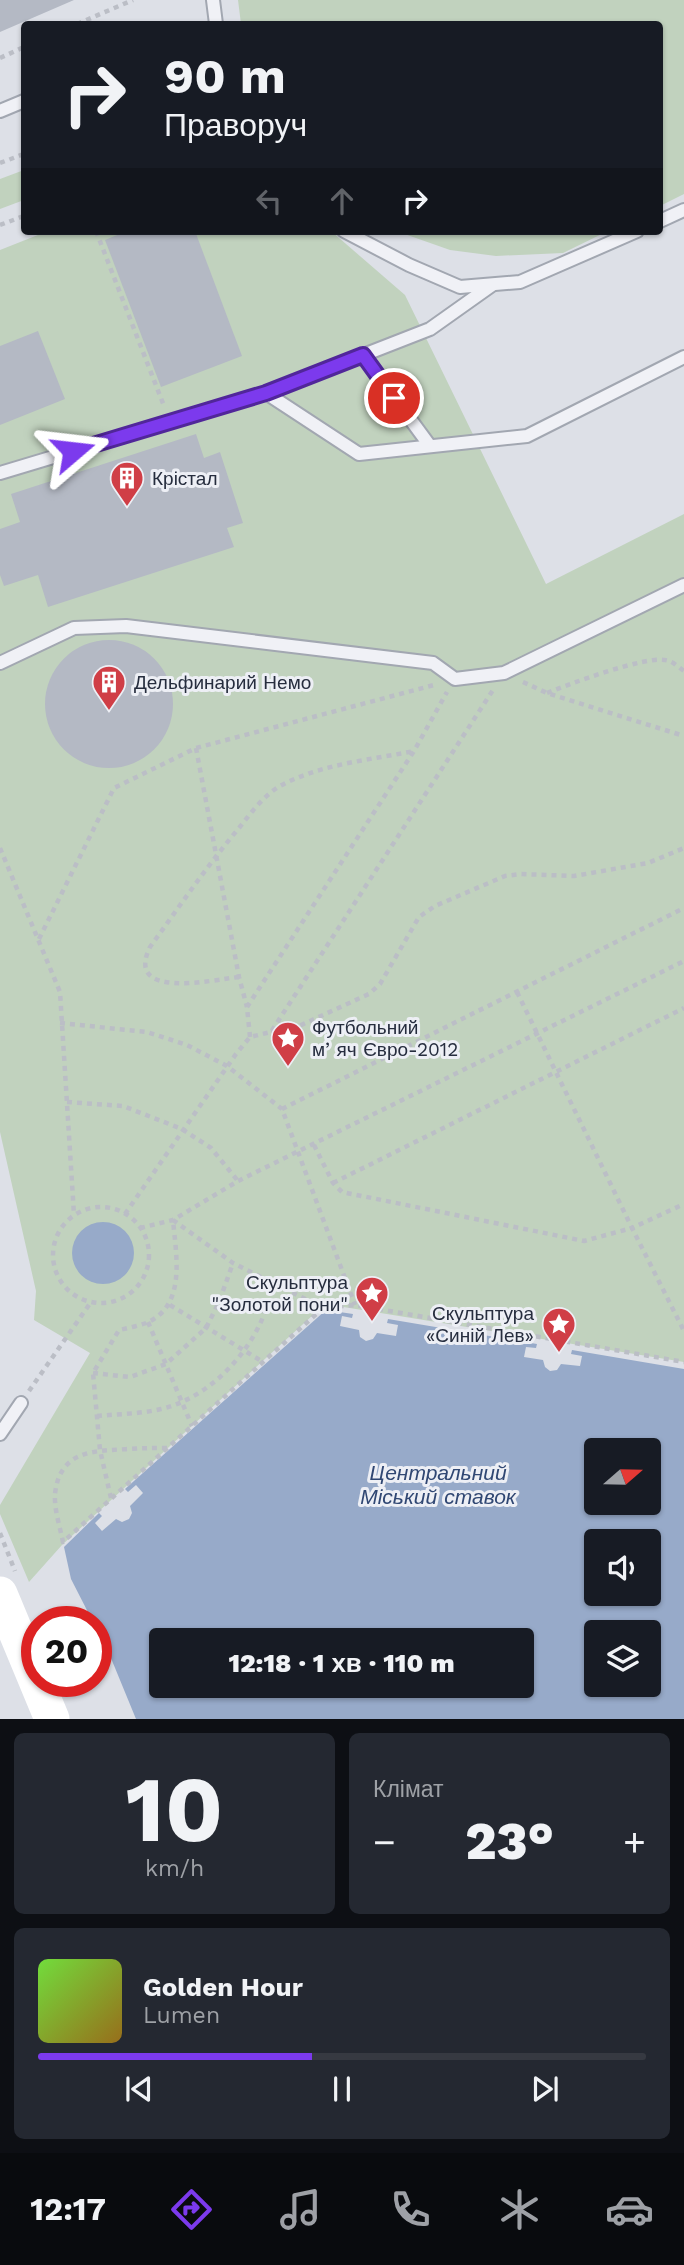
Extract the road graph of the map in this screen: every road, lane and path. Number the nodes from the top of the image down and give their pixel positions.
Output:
1 (133, 0) edge
2 (213, 0) edge
3 (84, 21) edge
4 (216, 21) edge
5 (21, 48) edge
6 (0, 58) edge
7 (21, 102) edge
8 (0, 111) edge
9 (21, 154) edge
10 (0, 163) edge
11 (684, 211) edge
12 (21, 217) edge
13 (663, 220) edge
14 (0, 225) edge
15 (98, 235) edge
16 (352, 235) edge
17 (628, 235) edge
18 (492, 285) junction
19 (363, 355) junction
20 (684, 357) edge
21 (266, 393) junction
22 (170, 421) junction
23 (430, 446) junction
24 (0, 473) edge
25 (684, 586) edge
26 (0, 663) edge
27 (684, 671) edge
28 (504, 673) junction
29 (455, 679) junction
30 (547, 693) junction
31 (684, 736) edge
32 (196, 748) junction
33 (414, 751) junction
34 (0, 848) edge
35 (684, 848) edge
36 (216, 855) junction
37 (684, 908) edge
38 (39, 939) junction
39 (684, 961) edge
40 (239, 977) junction
41 (517, 992) junction
42 (247, 1007) junction
43 (684, 1008) edge
44 (60, 1023) junction
45 (271, 1032) junction
46 (536, 1034) junction
47 (250, 1037) junction
48 (227, 1066) junction
49 (556, 1072) junction
50 (67, 1102) junction
51 (282, 1109) junction
52 (181, 1129) junction
53 (314, 1144) junction
54 (296, 1152) junction
55 (238, 1181) junction
56 (332, 1183) junction
57 (684, 1204) edge
58 (125, 1214) junction
59 (74, 1215) junction
60 (173, 1220) junction
61 (140, 1228) junction
62 (632, 1228) junction
63 (233, 1263) junction
64 (274, 1283) junction
65 (91, 1302) junction
66 (170, 1305) junction
67 (355, 1305) junction
68 (323, 1308) junction
69 (148, 1322) junction
70 (206, 1328) junction
71 (684, 1331) edge
72 (245, 1351) junction
73 (263, 1362) junction
74 (684, 1362) edge
75 (166, 1364) junction
76 (93, 1373) junction
77 (182, 1402) junction
78 (21, 1404) joint
79 (97, 1416) junction
80 (192, 1426) junction
81 (0, 1434) edge
82 (167, 1448) junction
83 (100, 1450) junction
84 (111, 1499) junction
85 (0, 1594) edge
86 (52, 1719) edge

1 - 3 path
2 - 4 lane
5 - 6 path
7 - 8 lane
9 - 10 path
11 - 13 lane
12 - 14 path
15 - 22 path
16 - 18 lane
17 - 18 lane
18 - 19 lane
19 - 21 lane
19 - 23 lane
20 - 23 lane
21 - 22 lane
21 - 23 lane
22 - 24 lane
25 - 28 lane
26 - 29 lane
27 - 30 path
28 - 29 lane
28 - 30 path
28 - 45 path
29 - 32 path
29 - 33 path
30 - 31 path
32 - 36 path
32 - 38 path
33 - 36 path
33 - 42 path
34 - 38 path
35 - 45 path
36 - 40 path
36 - 40 path
37 - 41 path
38 - 44 path
39 - 46 path
40 - 42 path
41 - 46 path
41 - 51 path
42 - 47 path
43 - 49 path
44 - 48 path
44 - 50 path
45 - 47 path
46 - 49 path
46 - 53 path
47 - 48 path
48 - 51 path
48 - 52 path
49 - 56 path
49 - 62 path
50 - 52 path
50 - 59 path
51 - 54 path
52 - 55 path
52 - 58 path
53 - 54 path
53 - 56 path
54 - 55 path
54 - 67 path
55 - 60 path
56 - 62 path
57 - 62 path
58 - 59 path
58 - 61 path
59 - 65 path
60 - 61 path
60 - 63 path
60 - 66 path
61 - 65 path
62 - 71 path
63 - 64 path
63 - 70 path
64 - 68 path
64 - 72 path
65 - 78 path
66 - 69 path
66 - 70 path
67 - 68 path
67 - 74 path
68 - 73 path
69 - 75 path
69 - 76 path
70 - 72 path
70 - 75 path
72 - 73 path
72 - 77 path
73 - 80 path
75 - 76 path
75 - 77 path
76 - 79 path
77 - 79 path
77 - 80 path
78 - 81 lane
79 - 83 path
80 - 82 path
82 - 83 path
82 - 84 path
83 - 84 path
83 - 84 path
85 - 86 street

